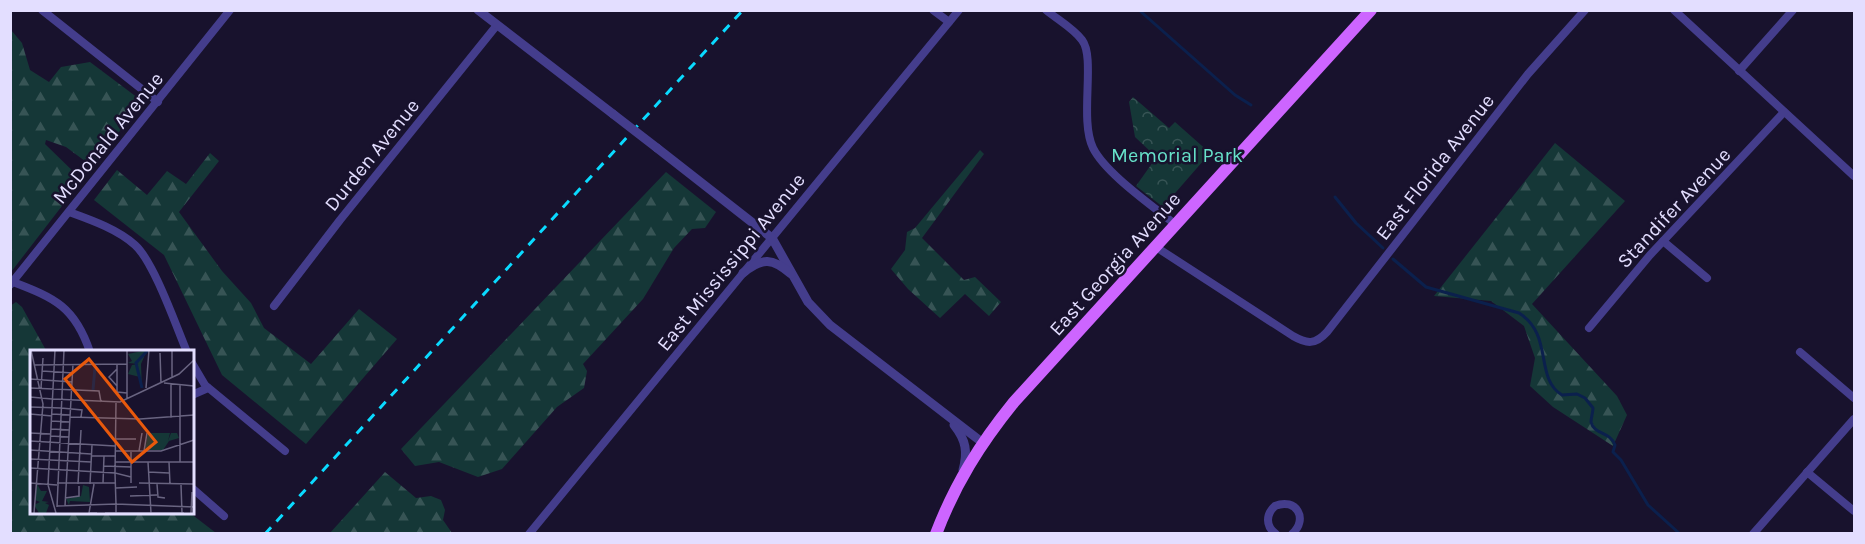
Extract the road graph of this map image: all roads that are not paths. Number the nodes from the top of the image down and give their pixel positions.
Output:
1 (42, 10) edge
2 (231, 10) edge
3 (478, 10) edge
4 (933, 10) edge
5 (959, 10) edge
6 (1046, 10) edge
7 (1371, 10) edge
8 (1584, 10) edge
9 (1674, 10) edge
10 (1793, 10) edge
11 (948, 22) junction
12 (497, 25) junction
13 (1739, 70) junction
14 (158, 102) junction
15 (1784, 112) junction
16 (1854, 176) edge
17 (69, 212) junction
18 (1176, 225) junction
19 (772, 238) junction
20 (1663, 241) junction
21 (1156, 247) junction
22 (743, 273) junction
23 (793, 276) junction
24 (1707, 278) dead end
25 (12, 284) edge
26 (274, 306) dead end
27 (1589, 328) dead end
28 (89, 350) edge
29 (186, 350) edge
30 (1800, 352) dead end
31 (194, 368) edge
32 (208, 388) junction
33 (194, 393) edge
34 (1854, 398) edge
35 (938, 408) junction
36 (1854, 419) edge
37 (983, 443) junction
38 (285, 452) dead end
39 (1807, 472) junction
40 (960, 480) junction
41 (194, 490) edge
42 (1854, 512) edge
43 (224, 516) dead end
44 (530, 534) edge
45 (936, 534) edge
46 (1276, 534) edge
47 (1292, 534) edge
48 (1754, 534) edge

1 - 14 street
2 - 14 street, McDonald Avenue
3 - 12 street
4 - 11 street
5 - 11 street, East Mississippi Avenue
6 - 18 street
7 - 18 main road, East Georgia Avenue
8 - 21 street, East Florida Avenue
9 - 13 street
10 - 13 street
11 - 19 street, East Mississippi Avenue
12 - 19 street, bridge
12 - 26 street, Durden Avenue
13 - 15 street
14 - 17 street, McDonald Avenue
15 - 16 street
15 - 20 street, Standifer Avenue
17 - 25 street, McDonald Avenue
17 - 29 street
18 - 21 main road, East Georgia Avenue
19 - 22 street, East Mississippi Avenue
19 - 23 street
20 - 24 street
20 - 27 street, Standifer Avenue
21 - 37 main road, East Georgia Avenue
22 - 23 street
22 - 44 street, East Mississippi Avenue
23 - 35 street
25 - 28 street
30 - 34 street
31 - 32 street
32 - 33 street
32 - 38 street
35 - 37 street
35 - 40 street
36 - 39 street
37 - 40 main road, East Georgia Avenue
39 - 42 street
39 - 48 street
40 - 45 main road, East Georgia Avenue
41 - 43 street
46 - 47 street

